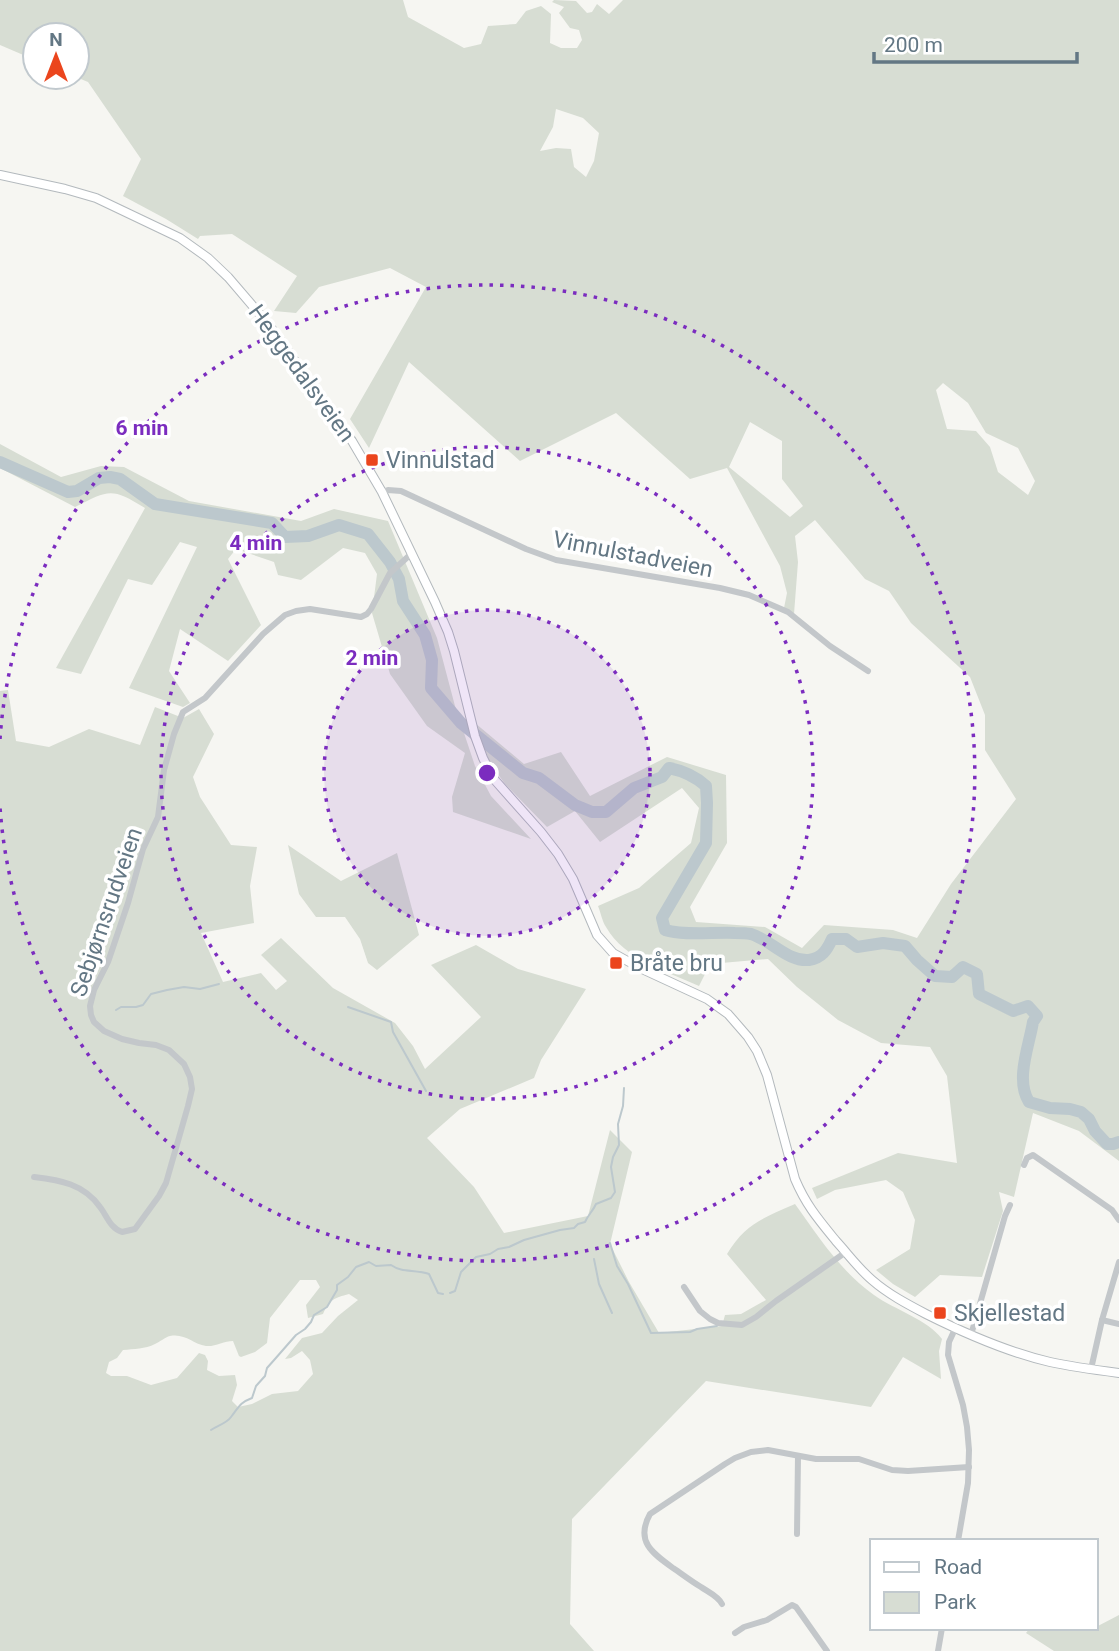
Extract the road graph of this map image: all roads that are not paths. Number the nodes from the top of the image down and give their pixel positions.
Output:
1 (0, 175) edge
2 (382, 492) junction
3 (411, 554) junction
4 (869, 671) dead end
5 (1024, 1166) dead end
6 (34, 1177) dead end
7 (1010, 1205) dead end
8 (1119, 1220) edge
9 (846, 1252) junction
10 (1119, 1262) edge
11 (684, 1287) dead end
12 (1102, 1320) junction
13 (1119, 1324) edge
14 (955, 1328) junction
15 (971, 1335) junction
16 (1091, 1369) junction
17 (1119, 1373) edge
18 (798, 1456) junction
19 (969, 1467) junction
20 (797, 1534) dead end
21 (958, 1539) edge
22 (693, 1582) junction
23 (688, 1590) dead end
24 (722, 1604) dead end
25 (942, 1630) edge
26 (735, 1633) dead end
27 (827, 1651) edge
28 (938, 1651) edge

1 - 2 main road, Heggedalsveien
2 - 3 main road, Heggedalsveien
2 - 4 street, Vinnulstadveien
3 - 6 street, Sebjørnsrudveien
3 - 9 main road, Heggedalsveien
5 - 8 street
7 - 15 street
9 - 11 street
9 - 14 main road
10 - 12 street
12 - 13 street
12 - 16 street
14 - 15 main road
14 - 19 street
15 - 16 main road
16 - 17 main road
18 - 19 street
18 - 20 street
18 - 22 street
19 - 21 street
22 - 23 street
22 - 24 street
25 - 28 street
26 - 27 street

